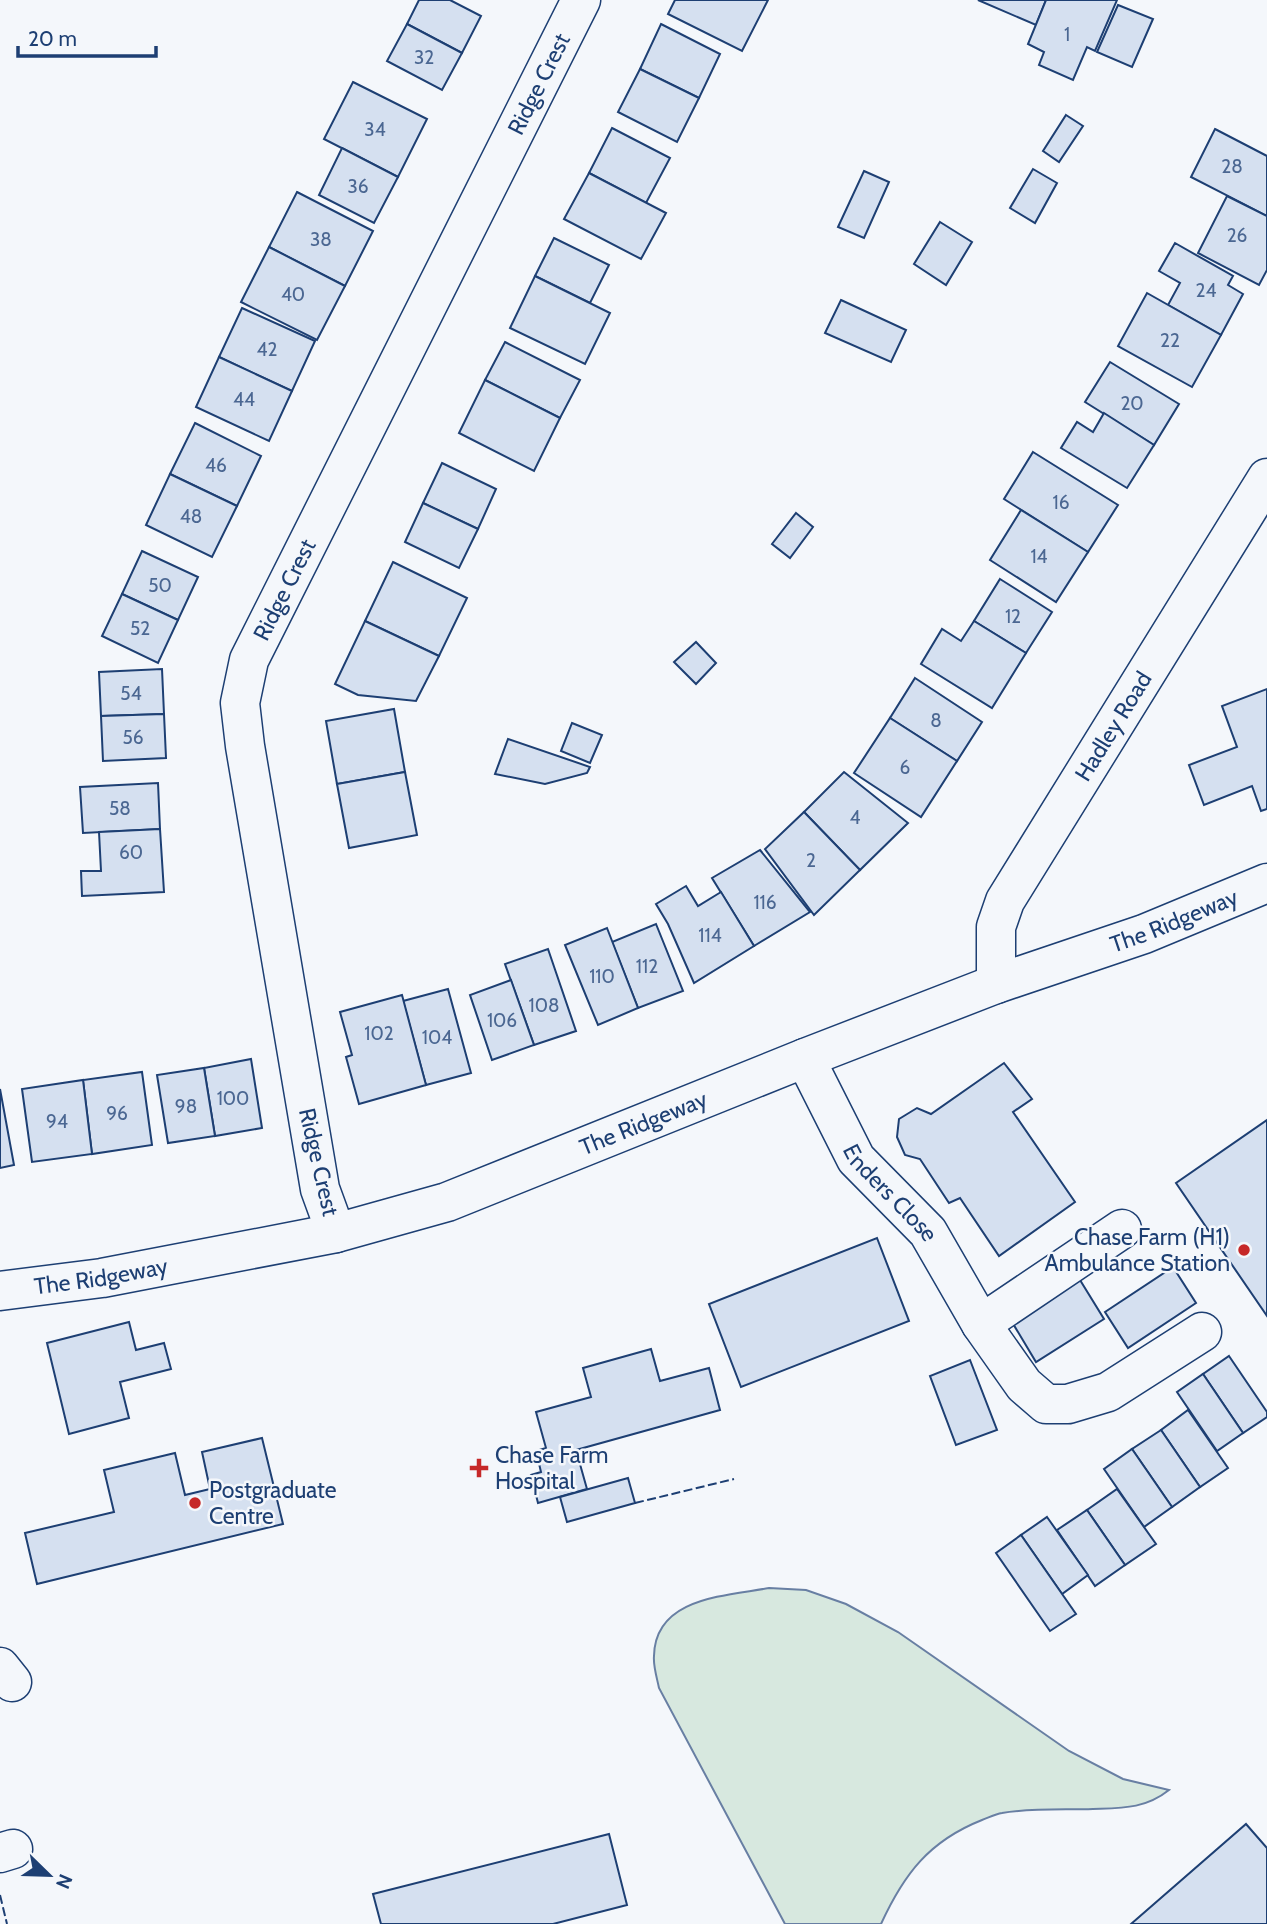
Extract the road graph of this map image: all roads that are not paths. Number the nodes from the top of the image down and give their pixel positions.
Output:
1 (581, 0) edge
2 (1267, 478) edge
3 (1267, 883) edge
4 (996, 984) junction
5 (805, 1058) junction
6 (1122, 1229) dead end
7 (336, 1233) junction
8 (0, 1291) edge
9 (981, 1324) junction
10 (1202, 1332) dead end

1 - 7 street, Ridge Crest
2 - 4 street, Hadley Road
3 - 4 street, The Ridgeway
4 - 5 street, The Ridgeway
5 - 7 street, The Ridgeway
5 - 9 street, Enders Close
6 - 9 street
7 - 8 street, The Ridgeway
9 - 10 street, Enders Close

